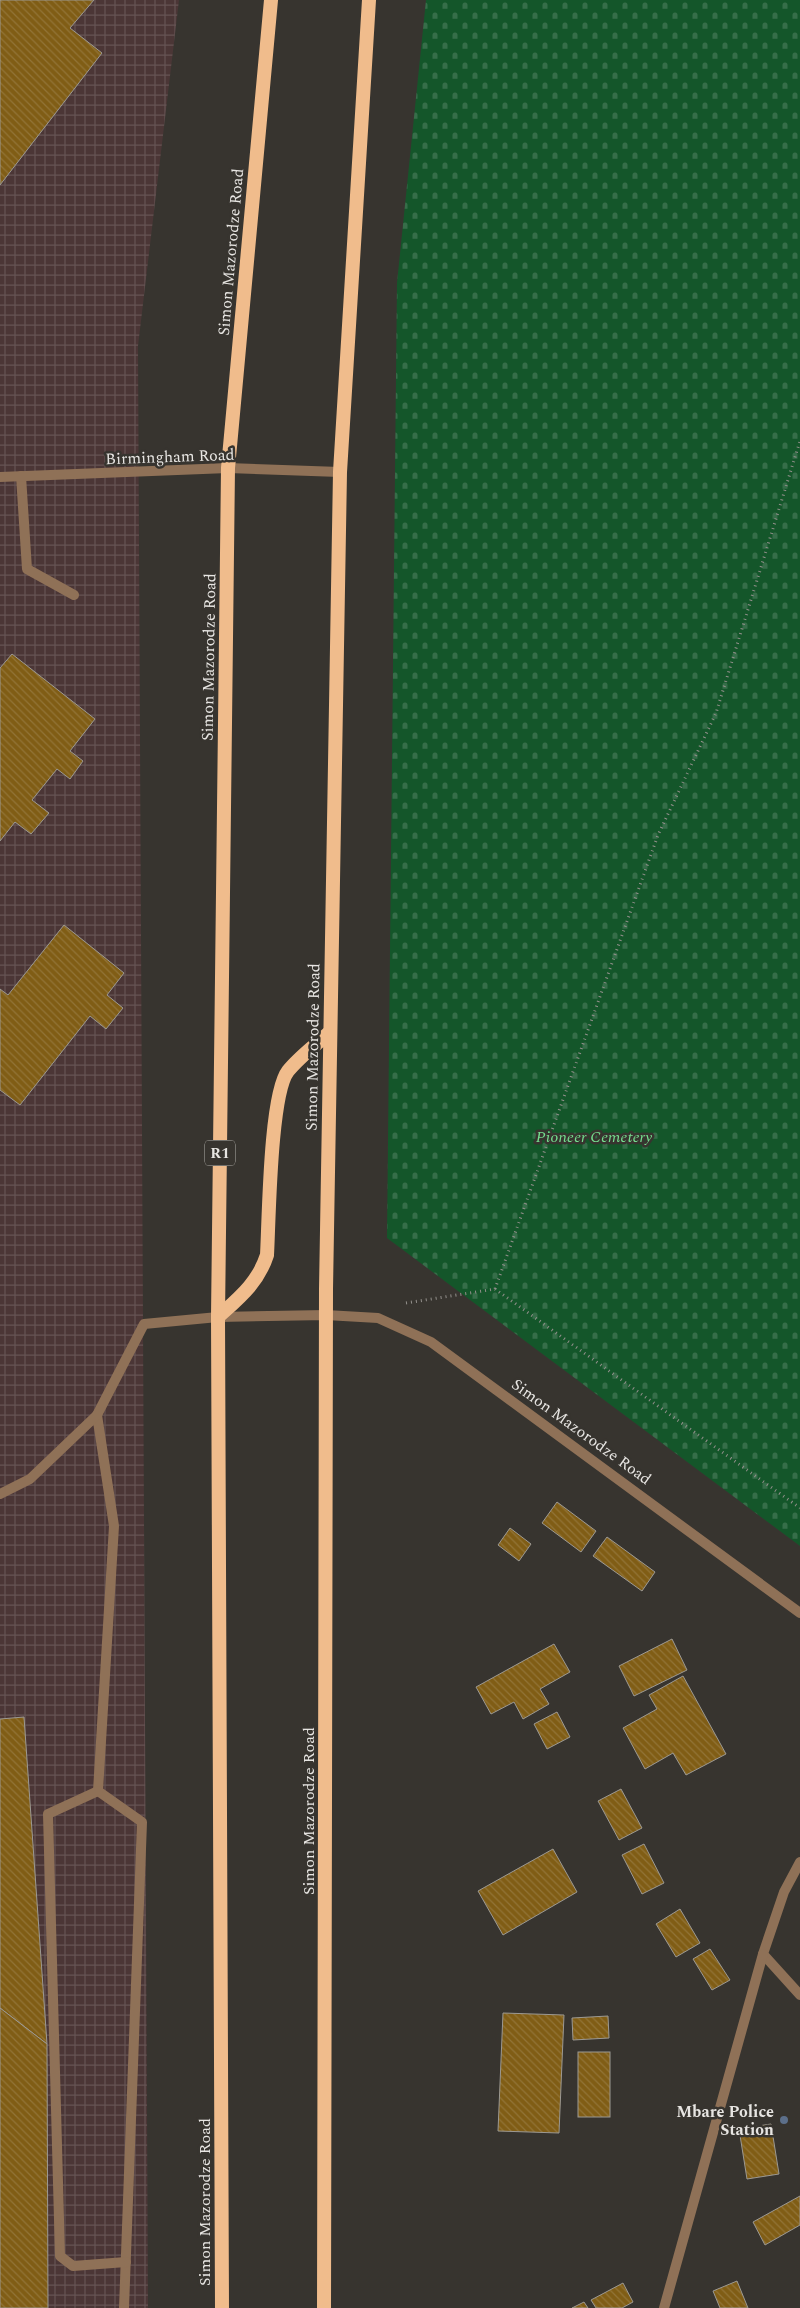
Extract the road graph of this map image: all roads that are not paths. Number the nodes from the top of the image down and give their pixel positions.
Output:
1 (270, 0) edge
2 (369, 0) edge
3 (228, 468) junction
4 (340, 472) junction
5 (22, 476) junction
6 (0, 477) edge
7 (74, 595) dead end
8 (330, 1032) junction
9 (326, 1315) junction
10 (218, 1317) junction
11 (97, 1415) junction
12 (0, 1494) edge
13 (800, 1613) edge
14 (98, 1791) junction
15 (800, 1862) edge
16 (763, 1954) junction
17 (800, 1994) edge
18 (126, 2262) junction
19 (124, 2308) edge
20 (222, 2308) edge
21 (324, 2308) edge
22 (664, 2308) edge

1 - 3 highway, Simon Mazorodze Road / R1
2 - 4 highway, Simon Mazorodze Road
3 - 4 street, Birmingham Road
3 - 5 street, Birmingham Road
3 - 10 highway, Simon Mazorodze Road / R1
4 - 8 highway, Simon Mazorodze Road
5 - 6 street, Birmingham Road
5 - 7 street
8 - 9 highway, Simon Mazorodze Road
8 - 10 highway
9 - 10 street, Simon Mazorodze Road
9 - 13 street, Simon Mazorodze Road
9 - 21 highway, Simon Mazorodze Road
10 - 11 street
10 - 20 highway, Simon Mazorodze Road / R1
11 - 12 street
11 - 14 street
14 - 18 street
14 - 18 street
15 - 16 street
16 - 17 street
16 - 22 street
18 - 19 street

